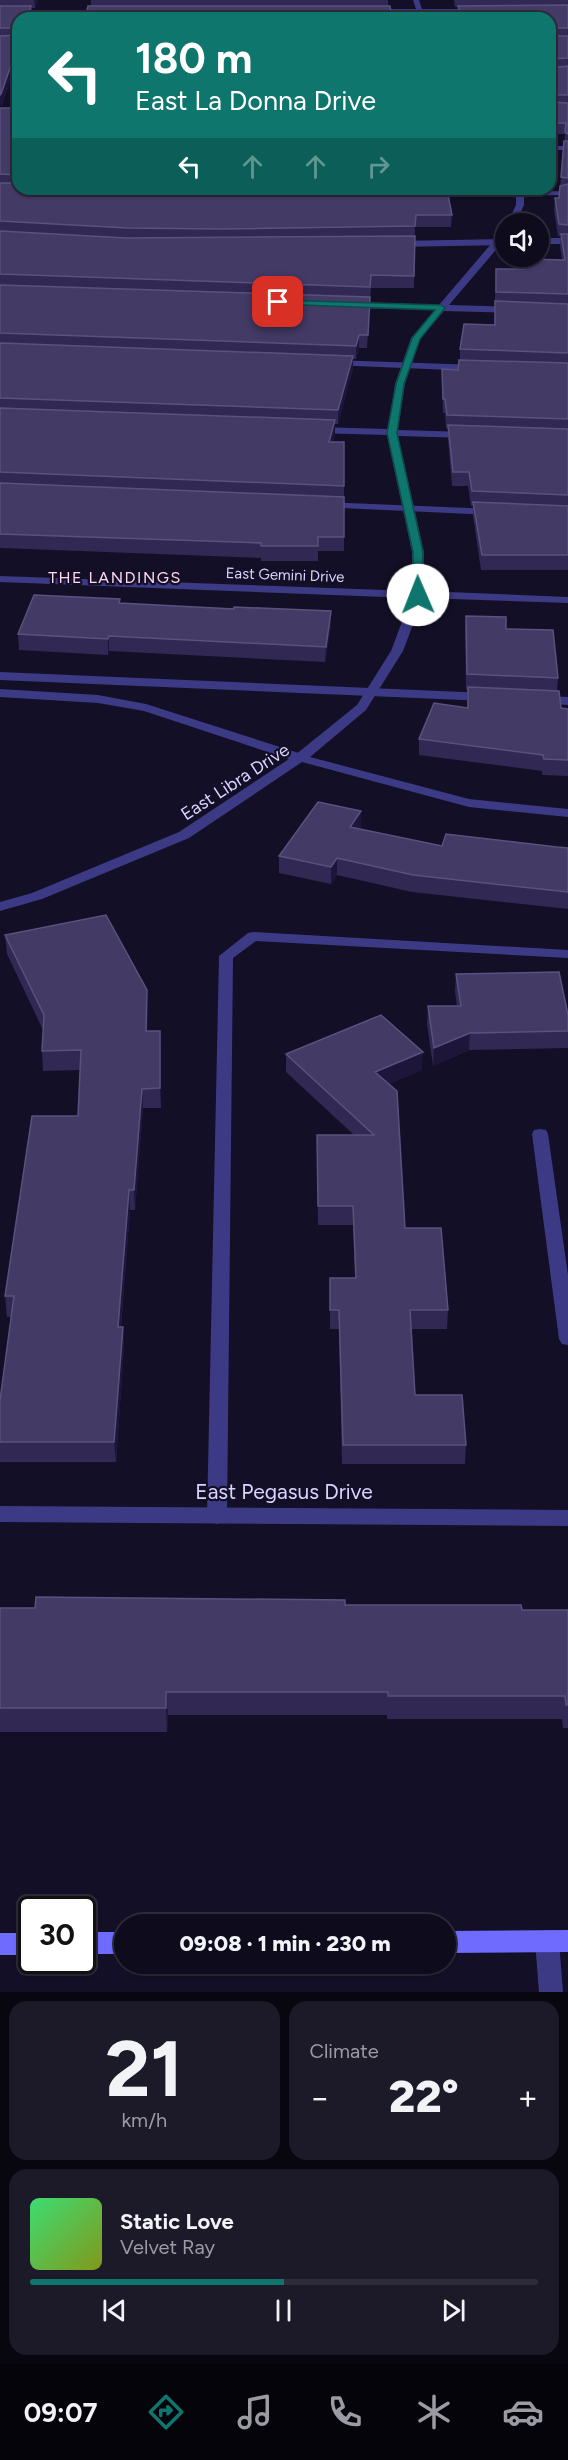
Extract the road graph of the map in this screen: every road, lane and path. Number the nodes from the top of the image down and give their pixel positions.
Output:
1 (484, 11) edge
2 (0, 12) edge
3 (117, 12) edge
4 (468, 12) edge
5 (520, 195) edge
6 (516, 213) edge
7 (549, 241) edge
8 (568, 241) edge
9 (495, 242) edge
10 (382, 244) edge
11 (495, 250) edge
12 (343, 304) edge
13 (441, 308) junction
14 (521, 310) edge
15 (318, 363) edge
16 (406, 365) junction
17 (488, 369) edge
18 (309, 430) edge
19 (392, 433) junction
20 (474, 436) edge
21 (314, 505) edge
22 (408, 508) junction
23 (501, 512) edge
24 (0, 579) edge
25 (418, 595) junction
26 (568, 600) edge
27 (0, 676) edge
28 (371, 692) junction
29 (3, 695) edge
30 (498, 698) edge
31 (533, 699) edge
32 (568, 701) edge
33 (300, 758) junction
34 (568, 813) edge
35 (0, 907) edge
36 (568, 954) edge
37 (540, 1134) dead end
38 (568, 1340) edge
39 (0, 1514) edge
40 (217, 1516) junction
41 (568, 1518) edge
42 (456, 1941) edge
43 (557, 1941) edge
44 (114, 1943) edge
45 (0, 1944) edge
46 (18, 1944) edge
47 (96, 1944) edge
48 (551, 1992) edge

1 - 4 street
2 - 3 street
5 - 6 street
7 - 8 street
9 - 10 street
11 - 13 street
12 - 13 street
13 - 14 street
13 - 16 street
15 - 16 street
16 - 17 street
16 - 19 street
18 - 19 street
19 - 20 street
19 - 22 street
21 - 22 street
22 - 23 street
22 - 25 street
24 - 25 street, East Gemini Drive
25 - 26 street, East Gemini Drive
25 - 28 street
27 - 28 street
28 - 30 street
28 - 33 street
29 - 33 street
31 - 32 street
33 - 34 street, East Libra Drive
33 - 35 street, East Libra Drive
36 - 40 street
37 - 38 street
39 - 40 street, East Pegasus Drive
40 - 41 street, East Pegasus Drive
42 - 43 main road
43 - 48 street
44 - 47 main road
45 - 46 main road

